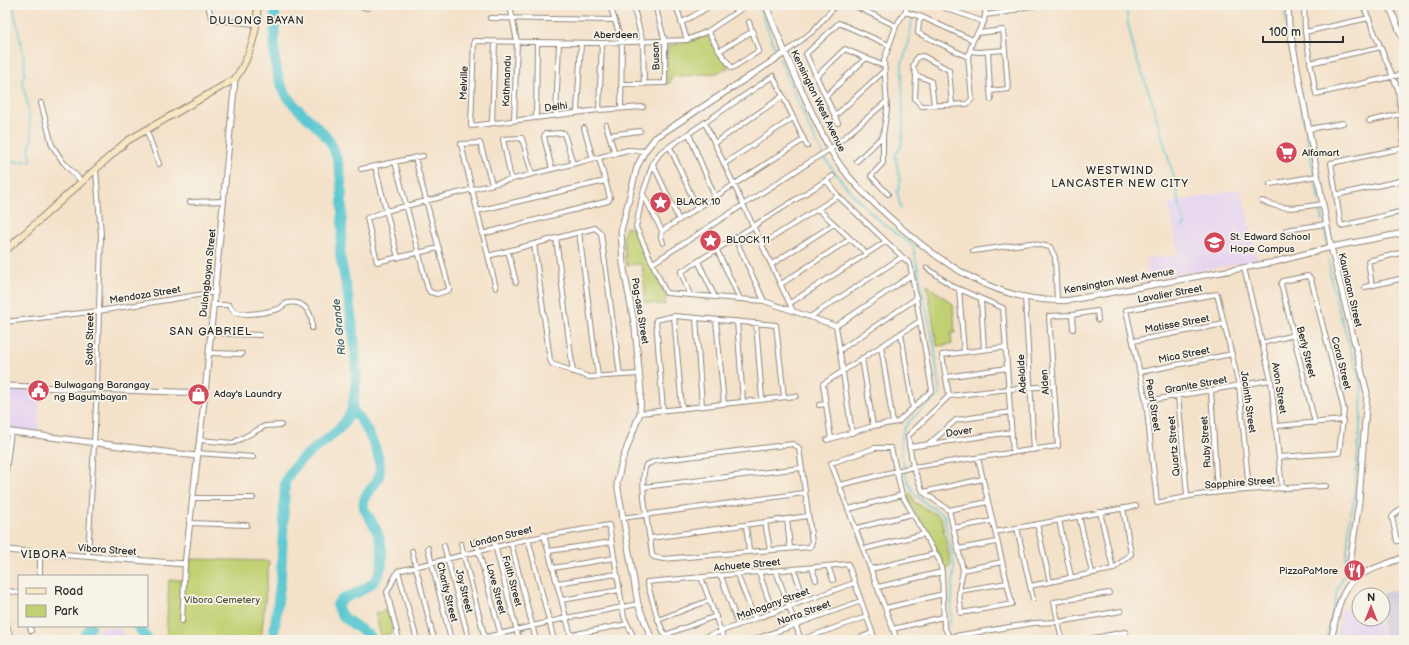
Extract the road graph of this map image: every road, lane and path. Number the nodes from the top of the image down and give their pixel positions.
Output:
1 (208, 5) edge
2 (257, 5) edge
3 (352, 5) edge
4 (369, 5) edge
5 (510, 5) edge
6 (610, 5) edge
7 (633, 5) edge
8 (655, 5) edge
9 (676, 5) edge
10 (699, 5) edge
11 (712, 5) edge
12 (747, 5) edge
13 (766, 5) edge
14 (836, 5) edge
15 (853, 5) edge
16 (902, 5) edge
17 (946, 5) edge
18 (1006, 5) edge
19 (1041, 5) edge
20 (1288, 5) edge
21 (1304, 5) edge
22 (1363, 5) edge
23 (1389, 5) edge
24 (985, 6) edge
25 (1024, 6) edge
26 (907, 8) edge
27 (701, 12) junction
28 (1007, 12) junction
29 (985, 15) junction
30 (922, 17) junction
31 (490, 18) dead end
32 (513, 18) junction
33 (1369, 18) junction
34 (614, 20) junction
35 (749, 22) dead end
36 (984, 22) junction
37 (681, 23) junction
38 (256, 24) junction
39 (896, 26) junction
40 (708, 31) junction
41 (753, 31) junction
42 (1305, 32) junction
43 (978, 33) junction
44 (687, 40) junction
45 (973, 40) junction
46 (474, 41) joint
47 (495, 42) junction
48 (517, 42) junction
49 (537, 42) junction
50 (665, 42) junction
51 (1404, 42) edge
52 (559, 43) junction
53 (582, 43) junction
54 (622, 43) junction
55 (643, 43) junction
56 (602, 44) junction
57 (889, 45) junction
58 (1381, 47) junction
59 (1005, 50) junction
60 (719, 51) junction
61 (970, 51) junction
62 (988, 52) junction
63 (785, 53) junction
64 (968, 57) junction
65 (866, 58) junction
66 (1310, 63) junction
67 (884, 68) junction
68 (1404, 74) edge
69 (916, 75) junction
70 (816, 76) junction
71 (1393, 76) junction
72 (235, 79) junction
73 (622, 84) junction
74 (644, 84) junction
75 (990, 91) junction
76 (783, 96) junction
77 (826, 96) junction
78 (991, 100) dead end
79 (887, 101) junction
80 (41, 103) dead end
81 (952, 104) junction
82 (934, 105) junction
83 (643, 107) dead end
84 (621, 108) junction
85 (599, 110) junction
86 (577, 112) junction
87 (1401, 114) junction
88 (556, 115) junction
89 (835, 116) junction
90 (536, 118) junction
91 (793, 118) junction
92 (514, 120) junction
93 (1370, 121) dead end
94 (492, 123) junction
95 (705, 123) junction
96 (838, 123) dead end
97 (1343, 123) dead end
98 (606, 125) dead end
99 (471, 126) joint
100 (584, 128) dead end
101 (146, 129) junction
102 (1309, 129) junction
103 (640, 130) dead end
104 (689, 134) junction
105 (609, 135) junction
106 (883, 135) junction
107 (804, 140) junction
108 (714, 143) junction
109 (1404, 145) edge
110 (807, 146) dead end
111 (670, 147) junction
112 (1404, 148) edge
113 (830, 149) junction
114 (645, 151) junction
115 (615, 154) junction
116 (423, 156) dead end
117 (415, 158) junction
118 (599, 158) junction
119 (593, 159) junction
120 (857, 161) dead end
121 (395, 162) junction
122 (653, 163) junction
123 (159, 164) dead end
124 (573, 164) junction
125 (724, 164) junction
126 (375, 166) junction
127 (362, 169) dead end
128 (552, 169) junction
129 (96, 170) junction
130 (532, 174) junction
131 (833, 176) dead end
132 (1317, 176) junction
133 (511, 179) junction
134 (826, 180) junction
135 (1404, 180) edge
136 (605, 181) junction
137 (82, 182) junction
138 (492, 184) junction
139 (734, 184) junction
140 (1270, 184) dead end
141 (471, 190) junction
142 (643, 193) junction
143 (888, 194) dead end
144 (1336, 195) junction
145 (838, 196) junction
146 (715, 197) junction
147 (224, 201) junction
148 (426, 201) junction
149 (1262, 201) dead end
150 (190, 202) dead end
151 (744, 204) junction
152 (1322, 204) junction
153 (406, 206) junction
154 (697, 208) junction
155 (818, 209) junction
156 (386, 211) junction
157 (477, 211) junction
158 (1404, 211) edge
159 (679, 220) junction
160 (834, 224) junction
161 (1326, 224) junction
162 (754, 226) junction
163 (1286, 230) dead end
164 (662, 231) junction
165 (579, 232) junction
166 (1404, 233) edge
167 (482, 234) junction
168 (556, 238) junction
169 (735, 238) junction
170 (850, 239) junction
171 (885, 242) junction
172 (663, 243) dead end
173 (534, 244) junction
174 (762, 244) junction
175 (1331, 247) junction
176 (439, 248) junction
177 (508, 250) junction
178 (717, 250) junction
179 (5, 251) edge
180 (973, 251) dead end
181 (1404, 252) edge
182 (419, 253) junction
183 (867, 254) junction
184 (488, 256) junction
185 (902, 257) junction
186 (398, 258) junction
187 (698, 261) junction
188 (653, 263) junction
189 (772, 264) junction
190 (927, 268) dead end
191 (1244, 268) junction
192 (912, 276) junction
193 (1404, 278) edge
194 (516, 282) dead end
195 (781, 284) junction
196 (1281, 285) joint
197 (1372, 286) junction
198 (1364, 287) dead end
199 (496, 288) dead end
200 (959, 289) junction
201 (216, 292) junction
202 (1217, 294) joint
203 (690, 295) junction
204 (715, 297) junction
205 (1025, 297) junction
206 (917, 298) junction
207 (740, 299) junction
208 (981, 299) junction
209 (764, 301) junction
210 (1057, 301) junction
211 (790, 303) junction
212 (214, 305) junction
213 (1126, 310) joint
214 (99, 311) junction
215 (793, 311) junction
216 (674, 316) junction
217 (1072, 316) junction
218 (810, 317) junction
219 (696, 318) junction
220 (716, 320) junction
221 (1098, 320) dead end
222 (737, 321) junction
223 (920, 321) junction
224 (5, 322) edge
225 (756, 323) junction
226 (1224, 324) junction
227 (836, 326) junction
228 (312, 328) dead end
229 (1073, 329) dead end
230 (212, 333) junction
231 (901, 333) junction
232 (260, 335) dead end
233 (1294, 335) junction
234 (1133, 341) junction
235 (1262, 343) junction
236 (882, 346) junction
237 (1006, 347) junction
238 (840, 350) junction
239 (984, 350) junction
240 (964, 352) junction
241 (210, 353) junction
242 (242, 354) dead end
243 (1232, 354) junction
244 (862, 358) junction
245 (1007, 368) junction
246 (843, 371) junction
247 (573, 372) junction
248 (1140, 372) junction
249 (639, 374) junction
250 (620, 375) junction
251 (598, 376) junction
252 (946, 377) junction
253 (1272, 380) junction
254 (1239, 385) junction
255 (5, 386) edge
256 (1054, 386) junction
257 (97, 388) junction
258 (1030, 388) junction
259 (1009, 389) junction
260 (1211, 390) junction
261 (205, 393) junction
262 (796, 396) dead end
263 (949, 396) junction
264 (1178, 396) junction
265 (784, 397) junction
266 (762, 399) junction
267 (1146, 401) junction
268 (743, 402) junction
269 (724, 404) junction
270 (826, 404) junction
271 (820, 405) dead end
272 (702, 406) junction
273 (682, 409) junction
274 (913, 409) junction
275 (663, 411) junction
276 (1011, 412) junction
277 (640, 413) junction
278 (1343, 420) junction
279 (893, 422) junction
280 (1315, 423) junction
281 (281, 425) dead end
282 (873, 426) junction
283 (1276, 426) junction
284 (8, 432) edge
285 (1012, 432) junction
286 (852, 433) junction
287 (199, 440) junction
288 (93, 444) junction
289 (929, 444) junction
290 (909, 447) junction
291 (1034, 450) junction
292 (1013, 453) junction
293 (197, 454) junction
294 (253, 457) dead end
295 (1279, 457) junction
296 (978, 458) junction
297 (911, 467) junction
298 (802, 468) junction
299 (898, 470) junction
300 (5, 478) edge
301 (983, 479) junction
302 (840, 485) junction
303 (1326, 486) dead end
304 (644, 487) junction
305 (1282, 489) junction
306 (1249, 490) junction
307 (923, 492) junction
308 (1218, 492) junction
309 (804, 493) junction
310 (902, 495) junction
311 (1187, 495) junction
312 (192, 498) junction
313 (253, 498) dead end
314 (988, 502) junction
315 (1157, 503) joint
316 (1404, 505) edge
317 (1136, 506) dead end
318 (1123, 508) junction
319 (849, 509) junction
320 (949, 510) junction
321 (1100, 512) junction
322 (647, 513) junction
323 (912, 514) junction
324 (808, 516) junction
325 (1079, 516) junction
326 (622, 518) junction
327 (787, 519) junction
328 (1059, 520) junction
329 (992, 521) junction
330 (765, 522) junction
331 (189, 523) junction
332 (1037, 524) junction
333 (247, 525) dead end
334 (746, 525) junction
335 (857, 528) junction
336 (953, 528) junction
337 (1017, 528) junction
338 (995, 532) junction
339 (924, 534) junction
340 (544, 535) junction
341 (493, 537) dead end
342 (528, 538) junction
343 (650, 538) junction
344 (1404, 539) edge
345 (476, 541) dead end
346 (612, 542) junction
347 (997, 542) junction
348 (510, 543) junction
349 (461, 544) dead end
350 (444, 546) dead end
351 (495, 547) junction
352 (428, 548) dead end
353 (790, 548) junction
354 (864, 549) junction
355 (958, 549) junction
356 (5, 550) edge
357 (770, 550) junction
358 (412, 551) dead end
359 (478, 551) junction
360 (549, 551) junction
361 (749, 551) junction
362 (40, 553) junction
363 (935, 554) junction
364 (464, 555) junction
365 (88, 557) junction
366 (1404, 557) edge
367 (614, 558) junction
368 (448, 559) junction
369 (1002, 562) junction
370 (432, 563) junction
371 (185, 564) junction
372 (828, 566) junction
373 (416, 567) junction
374 (553, 568) junction
375 (812, 568) junction
376 (871, 568) junction
377 (794, 569) junction
378 (1113, 569) junction
379 (962, 570) junction
380 (398, 571) junction
381 (776, 571) junction
382 (759, 572) junction
383 (942, 572) junction
384 (1092, 573) junction
385 (617, 574) junction
386 (737, 574) junction
387 (40, 575) edge
388 (721, 576) junction
389 (701, 577) junction
390 (1071, 578) junction
391 (1354, 579) junction
392 (816, 580) dead end
393 (833, 580) dead end
394 (1050, 582) junction
395 (557, 583) junction
396 (854, 583) junction
397 (1007, 583) junction
398 (1030, 586) junction
399 (800, 587) dead end
400 (878, 587) junction
401 (5, 590) edge
402 (620, 590) junction
403 (959, 592) junction
404 (18, 593) edge
405 (1109, 593) dead end
406 (943, 594) junction
407 (1032, 599) dead end
408 (562, 600) junction
409 (710, 600) junction
410 (861, 601) junction
411 (638, 604) junction
412 (622, 607) junction
413 (789, 607) junction
414 (886, 608) junction
415 (1121, 611) dead end
416 (773, 613) junction
417 (716, 616) junction
418 (866, 617) junction
419 (943, 617) junction
420 (5, 618) edge
421 (566, 618) junction
422 (755, 619) junction
423 (182, 620) dead end
424 (658, 620) junction
425 (549, 621) junction
426 (1059, 622) junction
427 (627, 624) junction
428 (796, 624) junction
429 (532, 625) junction
430 (738, 625) junction
431 (30, 627) edge
432 (517, 629) junction
433 (893, 629) junction
434 (31, 631) dead end
435 (722, 631) junction
436 (872, 633) junction
437 (500, 634) junction
438 (571, 635) junction
439 (665, 635) junction
440 (949, 637) junction
441 (1105, 638) edge
442 (484, 639) edge
443 (11, 640) edge
444 (399, 640) edge
445 (417, 640) edge
446 (434, 640) edge
447 (451, 640) edge
448 (469, 640) edge
449 (474, 640) edge
450 (502, 640) edge
451 (519, 640) edge
452 (536, 640) edge
453 (554, 640) edge
454 (572, 640) edge
455 (635, 640) edge
456 (652, 640) edge
457 (667, 640) edge
458 (697, 640) edge
459 (724, 640) edge
460 (753, 640) edge
461 (801, 640) edge
462 (854, 640) edge
463 (875, 640) edge
464 (897, 640) edge
465 (937, 640) edge
466 (1062, 640) edge
467 (1084, 640) edge
468 (1128, 640) edge
469 (1331, 640) edge

1 - 38 street
2 - 38 main road
3 - 4 street
5 - 32 street, Kathmandu
6 - 34 street
7 - 55 street
8 - 50 street, Busan
9 - 37 street
10 - 27 street
11 - 27 street
12 - 40 street, Aberdeen
13 - 63 street, Kensington West Avenue
14 - 63 street
15 - 39 street
16 - 26 street
17 - 36 street
18 - 28 street
19 - 25 street
20 - 102 street, Kaunlaran Street
21 - 42 street
22 - 33 street
23 - 51 street
24 - 29 street
25 - 28 street
26 - 30 street
26 - 39 street
27 - 37 street
28 - 29 street
29 - 36 street
30 - 45 street
30 - 64 street
31 - 32 street
32 - 34 street
32 - 48 street, Kathmandu
33 - 42 street
33 - 58 street
34 - 54 street
35 - 41 street
36 - 43 street
37 - 44 street
38 - 72 main road
39 - 57 street
40 - 44 street, Aberdeen
40 - 60 street
41 - 60 street
41 - 60 street
42 - 66 street
43 - 45 street
43 - 59 street
44 - 50 street, Aberdeen
45 - 61 street
46 - 47 street, Aberdeen
46 - 99 street, Melville
47 - 48 street, Aberdeen
47 - 94 street
48 - 49 street, Aberdeen
48 - 92 street, Kathmandu
49 - 52 street, Aberdeen
49 - 90 street
50 - 55 street, Aberdeen
50 - 74 street, Busan
52 - 53 street, Aberdeen
52 - 88 street
53 - 56 street, Aberdeen
53 - 86 street
54 - 55 street, Aberdeen
54 - 56 street, Aberdeen
54 - 73 street
55 - 74 street
56 - 85 street
57 - 67 street
57 - 70 street
58 - 66 street
58 - 71 street
59 - 62 street
59 - 75 street
61 - 62 street
61 - 64 street
62 - 75 street
63 - 113 street, Kensington West Avenue
63 - 114 street, Pag-asa Street
64 - 81 street
65 - 67 street
65 - 70 street
65 - 77 street
66 - 71 street
67 - 79 street
67 - 89 street
68 - 71 street
69 - 81 street
69 - 82 street
69 - 82 street
70 - 77 street
71 - 87 street
72 - 101 main road
72 - 147 street, Dulongbayan Street
73 - 74 street
73 - 84 street
75 - 78 street
76 - 91 street
76 - 95 street
76 - 108 street
77 - 89 street
79 - 106 street
79 - 113 street
80 - 137 street
81 - 82 street
83 - 84 street, Delhi
84 - 85 street, Delhi
85 - 86 street, Delhi
86 - 88 street, Delhi
87 - 93 street
87 - 109 street
88 - 90 street, Delhi
89 - 96 street
90 - 92 street, Delhi
91 - 107 street
91 - 125 street
92 - 94 street, Delhi
94 - 99 street, Delhi
95 - 104 street
95 - 108 street
97 - 102 street
98 - 105 street
100 - 119 street
101 - 123 street
101 - 129 main road
102 - 132 street, Kaunlaran Street
103 - 105 street
104 - 111 street
104 - 146 street
105 - 115 street
106 - 120 street
106 - 143 street
107 - 110 street
107 - 139 street
108 - 125 street
111 - 122 street
111 - 154 street
112 - 144 street
113 - 151 street
113 - 205 street, Kensington West Avenue
114 - 115 street
114 - 249 street, Pag-asa Street
115 - 118 street
116 - 117 street
117 - 121 street
117 - 148 street
118 - 119 street
118 - 136 street
119 - 124 street
121 - 126 street
121 - 153 street
122 - 142 street
122 - 159 street
124 - 128 street
124 - 128 street
125 - 139 street
126 - 127 street
126 - 156 street
128 - 130 street
129 - 137 main road
129 - 214 street, Sotto Street
130 - 133 street
130 - 133 street
131 - 134 street
132 - 140 street
132 - 152 street, Kaunlaran Street
133 - 138 street
134 - 145 street
134 - 162 street
135 - 144 street
136 - 157 street
136 - 167 street
137 - 179 main road
138 - 141 street
138 - 141 street
139 - 146 street
139 - 151 street
141 - 148 street
141 - 157 street
142 - 164 street
142 - 188 street
144 - 158 street
145 - 155 street
145 - 171 street
146 - 154 street
147 - 150 street
147 - 201 street, Dulongbayan Street
148 - 153 street
148 - 176 street
149 - 152 street
151 - 162 street
151 - 188 street
152 - 161 street, Kaunlaran Street
153 - 156 street
153 - 182 street
154 - 159 street
155 - 160 street
155 - 174 street
156 - 186 street
156 - 186 street
157 - 167 street
159 - 164 street
160 - 170 street
160 - 189 street
161 - 163 street
161 - 175 street, Kaunlaran Street
162 - 169 street
162 - 174 street
164 - 172 street
165 - 168 street
165 - 250 street
165 - 251 street
166 - 175 street, Kensington West Avenue
167 - 184 street
168 - 173 street
168 - 247 street
169 - 178 street
169 - 209 street
170 - 183 street
170 - 195 street
171 - 183 street
171 - 185 street
173 - 177 street
173 - 247 street
174 - 189 street
175 - 191 street, Kensington West Avenue
175 - 391 street, Kaunlaran Street
176 - 182 street
176 - 182 street
177 - 184 street
177 - 194 street
178 - 187 street
178 - 207 street
180 - 210 street
181 - 197 street
182 - 186 street
183 - 211 street
184 - 199 street
185 - 192 street
185 - 218 street
187 - 203 street
187 - 204 street
188 - 203 street
189 - 195 street
190 - 200 street
191 - 210 street, Kensington West Avenue
191 - 235 street, Avon Street
192 - 206 street
192 - 227 street
193 - 197 street
195 - 211 street
196 - 233 street, Berly Street
196 - 278 street, Coral Street
197 - 198 street
200 - 208 street
200 - 240 street
201 - 212 street, Dulongbayan Street
201 - 214 street, Mendoza Street
202 - 213 street, Lavalier Street
202 - 226 street, Jacinth Street
203 - 204 street
204 - 207 street
205 - 210 street, Kensington West Avenue
205 - 258 street, Adelaide
206 - 223 street
206 - 238 street
207 - 209 street
208 - 237 street
208 - 239 street
209 - 215 street
211 - 215 street
212 - 228 street
212 - 230 street, Dulongbayan Street
213 - 234 street, Pearl Street
214 - 224 street, Mendoza Street
214 - 257 street, Sotto Street
215 - 218 street
216 - 219 street
216 - 273 street
216 - 275 street
217 - 221 street
217 - 229 street
217 - 256 street, Alden
218 - 227 street
219 - 220 street
219 - 272 street
220 - 222 street
220 - 269 street
222 - 225 street
222 - 268 street
223 - 231 street
223 - 274 street
225 - 265 street
225 - 266 street
226 - 234 street, Matisse Street
226 - 243 street, Jacinth Street
227 - 238 street
230 - 232 street
230 - 241 street, Dulongbayan Street
231 - 236 street
231 - 274 street
233 - 235 street
233 - 280 street, Berly Street
234 - 248 street, Pearl Street
235 - 253 street, Avon Street
236 - 244 street
236 - 279 street
237 - 239 street
237 - 245 street
238 - 246 street
239 - 240 street
240 - 252 street
241 - 242 street
241 - 261 street, Dulongbayan Street
243 - 248 street, Mica Street
243 - 254 street, Jacinth Street
244 - 246 street
244 - 282 street
245 - 252 street
245 - 259 street
246 - 270 street
246 - 286 street
247 - 251 street
248 - 267 street, Pearl Street
249 - 250 street
249 - 277 street, Pag-asa Street
250 - 251 street
252 - 263 street
253 - 254 street, Granite Street
253 - 283 street, Avon Street
254 - 260 street, Granite Street
254 - 306 street, Jacinth Street
255 - 257 street
256 - 258 street
256 - 291 street, Alden
257 - 261 street
257 - 288 street, Sotto Street
258 - 259 street
258 - 291 street, Adelaide
259 - 263 street
259 - 276 street
260 - 264 street, Granite Street
260 - 308 street, Ruby Street
261 - 287 street, Dulongbayan Street
262 - 265 street
263 - 290 street
264 - 267 street, Granite Street
264 - 311 street, Quartz Street
265 - 266 street
266 - 268 street
267 - 315 street, Pearl Street
268 - 269 street
269 - 272 street
270 - 271 street
270 - 286 street
272 - 273 street
273 - 275 street
274 - 279 street
275 - 277 street
276 - 285 street
276 - 289 street
277 - 326 street, Pag-asa Street
278 - 280 street
278 - 295 street, Coral Street
279 - 282 street
280 - 283 street
281 - 287 street
282 - 286 street
283 - 295 street, Avon Street
284 - 288 street
284 - 300 street
285 - 289 street, Dover
285 - 292 street
287 - 293 street, Dulongbayan Street
288 - 293 street
288 - 365 street, Sotto Street
289 - 290 street, Dover
290 - 297 street
291 - 292 street
292 - 296 street
293 - 294 street
293 - 312 street, Dulongbayan Street
295 - 305 street, Avon Street
296 - 297 street
296 - 301 street
297 - 299 street
297 - 307 street
298 - 304 street
298 - 304 street
298 - 309 street
299 - 302 street
299 - 302 street
299 - 310 street
301 - 307 street
301 - 314 street
302 - 319 street
303 - 305 street, Sapphire Street
304 - 322 street
305 - 306 street, Sapphire Street
306 - 308 street, Sapphire Street
307 - 320 street
308 - 311 street, Sapphire Street
309 - 322 street
309 - 324 street
310 - 319 street
310 - 323 street
311 - 315 street, Sapphire Street
312 - 313 street
312 - 331 street, Dulongbayan Street
314 - 320 street
314 - 329 street
316 - 344 street
317 - 318 street
318 - 321 street
318 - 378 street
319 - 335 street
320 - 336 street
321 - 325 street
321 - 378 street
322 - 326 street
322 - 343 street
323 - 335 street
323 - 339 street
324 - 327 street
324 - 353 street
325 - 328 street
325 - 384 street
326 - 411 street, Pag-asa Street
327 - 330 street
327 - 353 street
328 - 332 street
328 - 390 street
329 - 336 street
329 - 338 street
330 - 334 street
330 - 357 street
331 - 333 street
331 - 371 street, Dulongbayan Street
332 - 337 street
332 - 394 street
334 - 343 street
334 - 361 street
335 - 354 street
336 - 355 street
337 - 338 street
337 - 398 street
338 - 347 street
339 - 354 street
339 - 363 street
340 - 342 street, London Street
340 - 346 street, London Street
340 - 360 street
341 - 351 street, Faith Street
342 - 348 street, London Street
342 - 425 street
343 - 361 street
345 - 359 street, Love Street
346 - 360 street
346 - 367 street
347 - 355 street
347 - 369 street
348 - 351 street, London Street
348 - 429 street
349 - 364 street
350 - 368 street, Joy Street
351 - 359 street, London Street
351 - 432 street, Faith Street
352 - 370 street, Charity Street
353 - 357 street
354 - 376 street
355 - 379 street
356 - 362 street, Vibora Street
357 - 361 street
358 - 373 street
359 - 364 street, London Street
359 - 437 street, Love Street
360 - 374 street
362 - 365 street, Vibora Street
362 - 387 street
363 - 376 street
363 - 383 street
364 - 368 street, London Street
364 - 442 street
365 - 371 street, Vibora Street
366 - 391 street
367 - 374 street
367 - 385 street
368 - 370 street, London Street
368 - 448 street, Joy Street
369 - 379 street
369 - 397 street
370 - 373 street, London Street
370 - 447 street, Charity Street
371 - 423 street
372 - 375 street, Achuete Street
372 - 393 street
372 - 396 street, Achuete Street
373 - 380 street, London Street
373 - 446 street
374 - 395 street
375 - 377 street, Achuete Street
375 - 392 street
376 - 400 street
377 - 381 street, Achuete Street
377 - 399 street
378 - 384 street
379 - 403 street
380 - 444 street
380 - 445 street
381 - 382 street, Achuete Street
381 - 413 street
382 - 386 street, Achuete Street
382 - 416 street
383 - 400 street
383 - 406 street
384 - 390 street
385 - 395 street
385 - 402 street
386 - 388 street, Achuete Street
386 - 422 street
388 - 389 street, Achuete Street
388 - 430 street
389 - 409 street
389 - 424 street, Achuete Street
390 - 394 street
391 - 469 street
394 - 398 street
395 - 408 street
396 - 410 street
396 - 413 street, Mahogany Street
397 - 403 street
397 - 403 street
398 - 407 street
400 - 414 street
401 - 404 street
402 - 408 street
402 - 412 street
405 - 426 street
406 - 414 street
406 - 419 street
408 - 421 street
409 - 417 street
409 - 424 street
410 - 418 street
410 - 428 street, Narra Street
411 - 412 street
411 - 456 street, Pag-asa Street
412 - 421 street
412 - 427 street
413 - 416 street, Mahogany Street
413 - 428 street
414 - 433 street
415 - 426 street
416 - 422 street, Mahogany Street
417 - 435 street
417 - 439 street
418 - 436 street
418 - 461 street
419 - 433 street
419 - 440 street
420 - 443 street
421 - 425 street
421 - 438 street
422 - 430 street, Mahogany Street
424 - 439 street
425 - 429 street
425 - 453 street
426 - 440 street
426 - 466 street
427 - 438 street
427 - 455 street
428 - 460 street, Narra Street
428 - 461 street
429 - 432 street
429 - 452 street
430 - 435 street, Mahogany Street
431 - 434 street
432 - 437 street
432 - 451 street, Faith Street
433 - 464 street
435 - 458 street, Mahogany Street
435 - 459 street
436 - 462 street
436 - 463 street
437 - 442 street
437 - 450 street, Love Street
438 - 454 street
439 - 457 street
440 - 465 street
441 - 467 street
441 - 468 street
442 - 449 street

